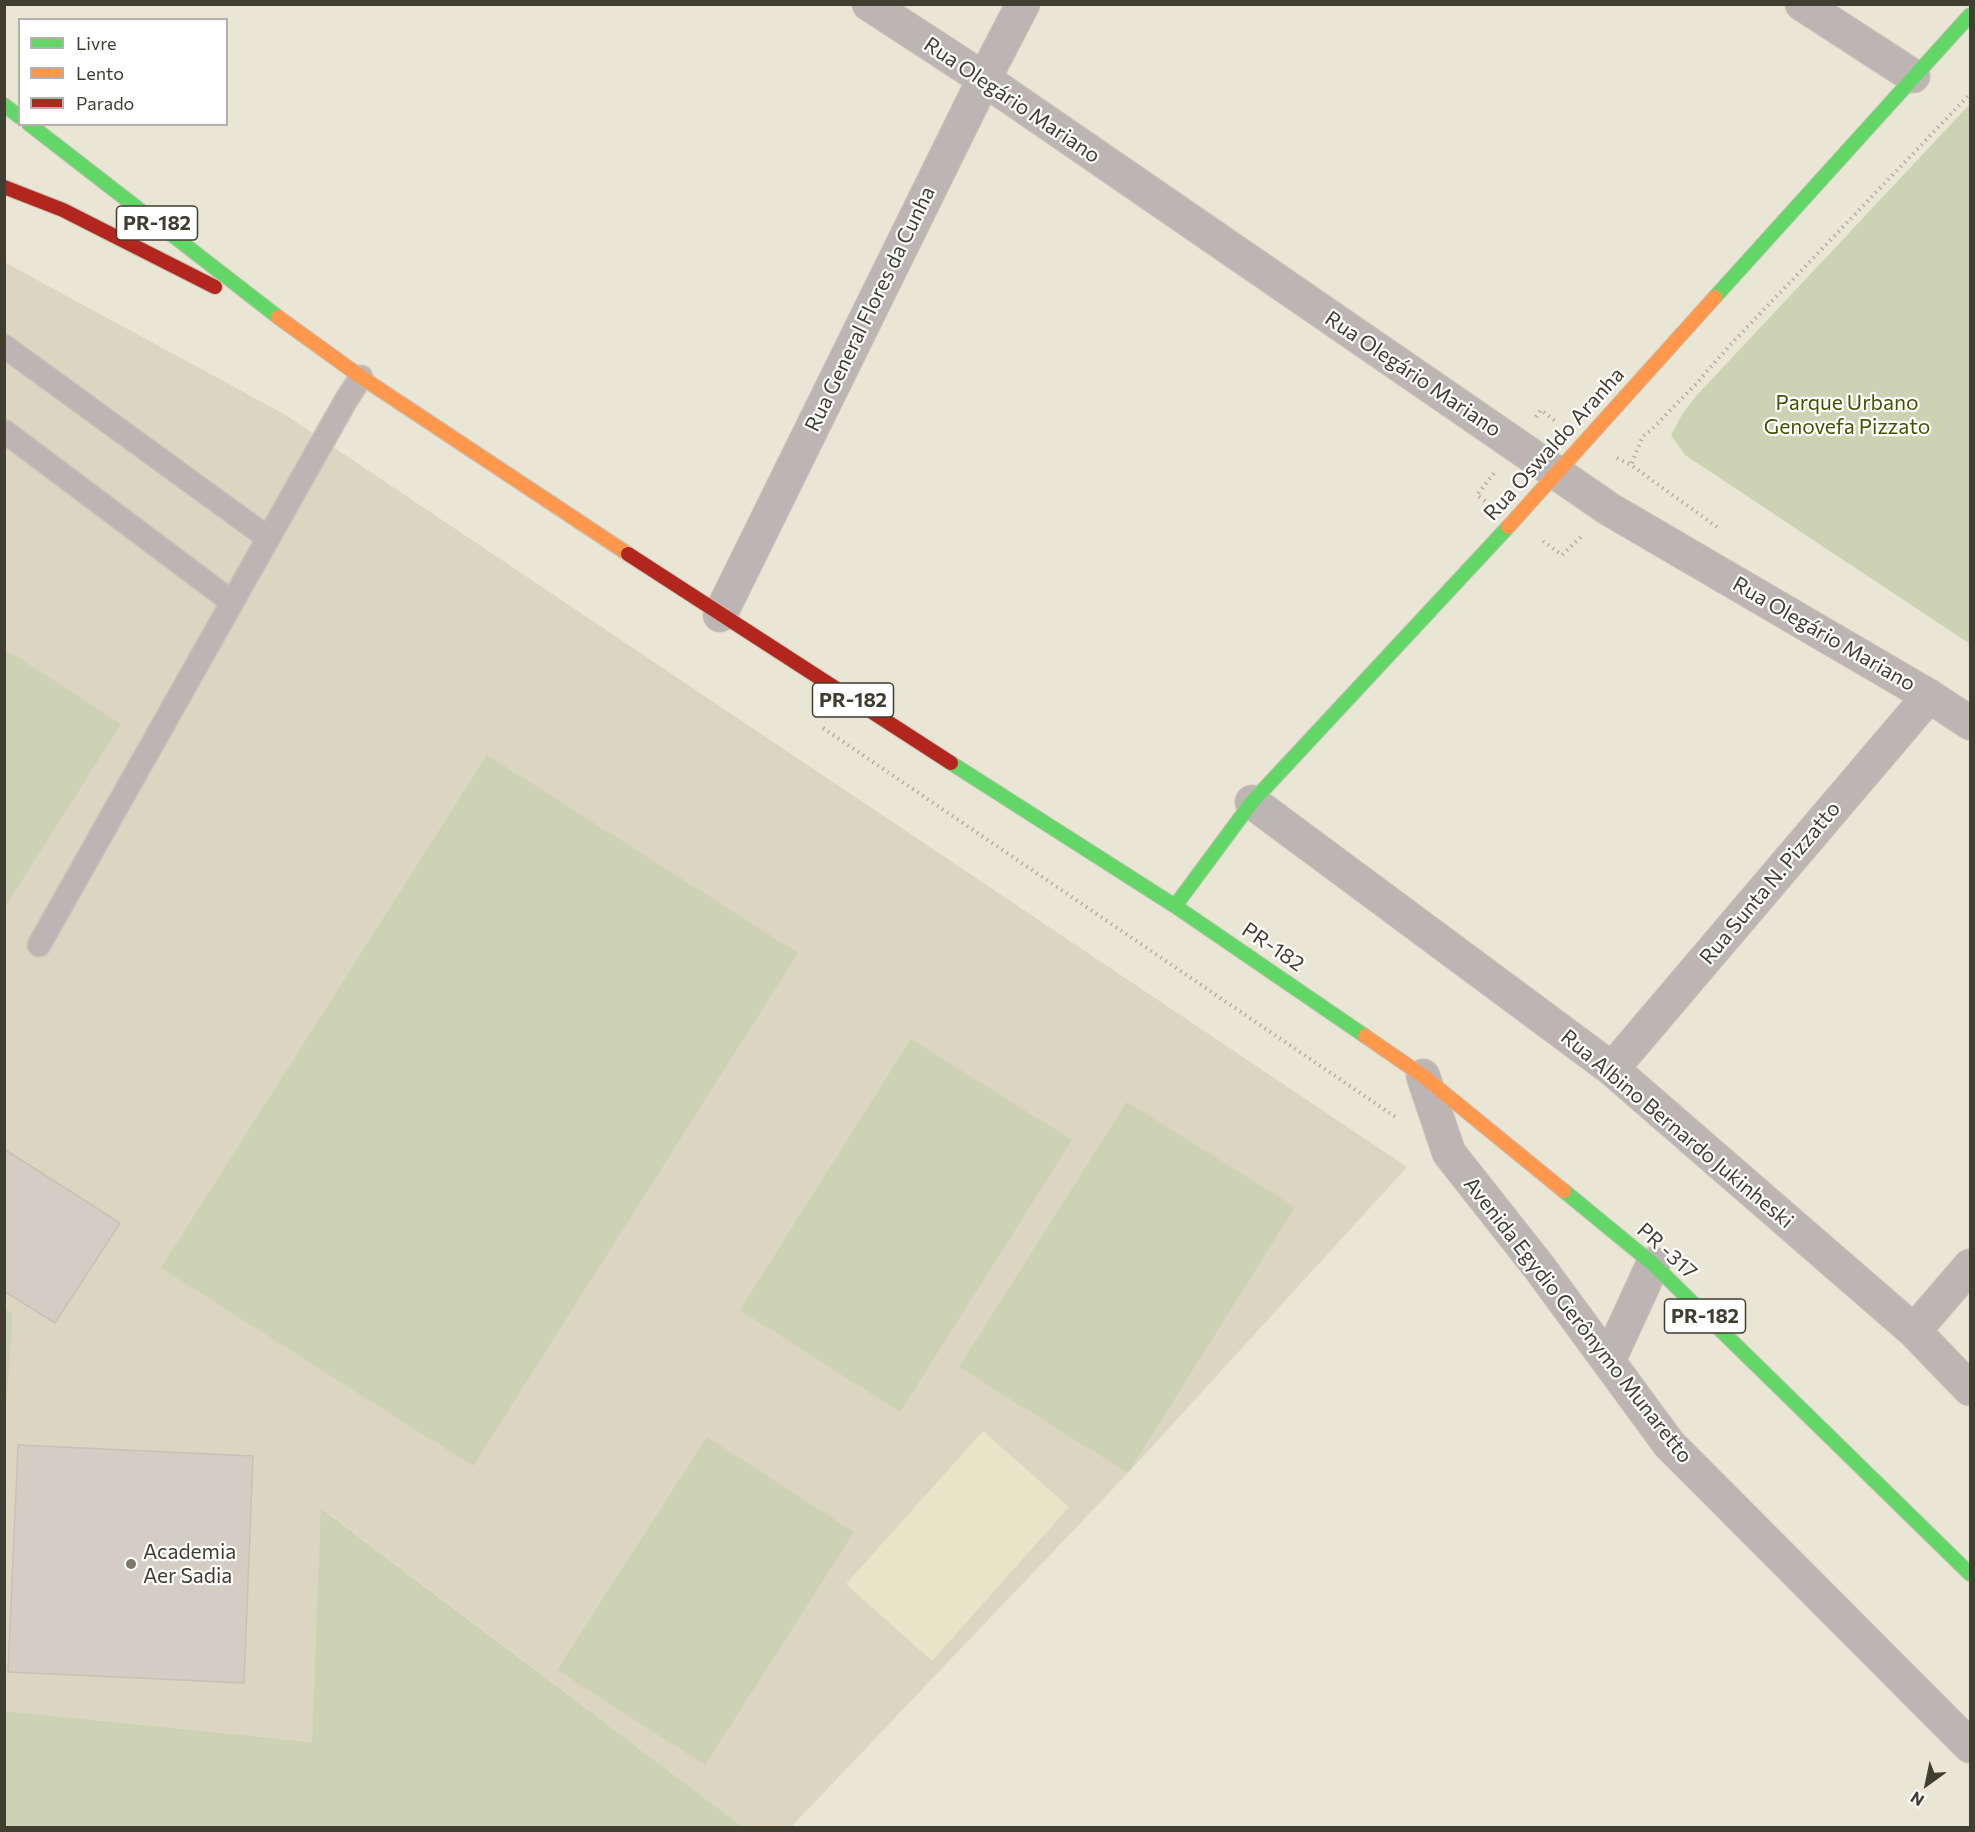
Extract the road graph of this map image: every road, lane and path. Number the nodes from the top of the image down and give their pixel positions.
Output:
1 (869, 4) edge
2 (1023, 4) edge
3 (1802, 4) edge
4 (1971, 15) edge
5 (1913, 76) junction
6 (984, 79) junction
7 (1971, 94) edge
8 (4, 105) edge
9 (18, 116) edge
10 (33, 126) edge
11 (4, 188) edge
12 (284, 322) junction
13 (4, 346) edge
14 (362, 377) junction
15 (4, 431) edge
16 (1557, 472) junction
17 (1718, 527) dead end
18 (268, 538) junction
19 (232, 602) junction
20 (720, 615) junction
21 (1929, 696) junction
22 (1971, 723) edge
23 (1252, 802) junction
24 (1175, 906) junction
25 (39, 945) dead end
26 (1612, 1069) junction
27 (1424, 1076) junction
28 (1653, 1264) junction
29 (1971, 1266) edge
30 (1914, 1331) junction
31 (1610, 1360) junction
32 (1971, 1389) edge
33 (1971, 1574) edge
34 (1971, 1746) edge

1 - 6 street, Rua Olegário Mariano
2 - 6 street, Rua General Flores da Cunha
3 - 5 street
4 - 5 main road, Rua Oswaldo Aranha
5 - 16 main road, Rua Oswaldo Aranha
6 - 16 street, Rua Olegário Mariano
6 - 20 street, Rua General Flores da Cunha
7 - 17 path
8 - 9 main road
10 - 12 main road, PR-182
11 - 12 main road, PR-182
12 - 14 main road, PR-182 / PR-182
13 - 18 lane
14 - 18 lane
14 - 20 main road, PR-182 / PR-182
15 - 19 lane
16 - 21 street, Rua Olegário Mariano
16 - 23 main road, Rua Oswaldo Aranha
18 - 19 lane
19 - 25 lane
20 - 24 main road, PR-182 / PR-182
21 - 22 street, Rua Olegário Mariano
21 - 26 street, Rua Sunta N. Pizzatto
23 - 24 main road, Rua Oswaldo Aranha
23 - 26 street, Rua Albino Bernardo Jukinheski
24 - 27 main road, PR-182 / PR-182
26 - 30 street, Rua Albino Bernardo Jukinheski
27 - 28 main road, PR -317 / PR-182
27 - 31 street, Avenida Egydio Gerônymo Munaretto
28 - 31 street
28 - 33 main road, PR -317 / PR-182
29 - 30 street
30 - 32 street, Rua Albino Bernardo Jukinheski
31 - 34 street, Avenida Egydio Gerônymo Munaretto

